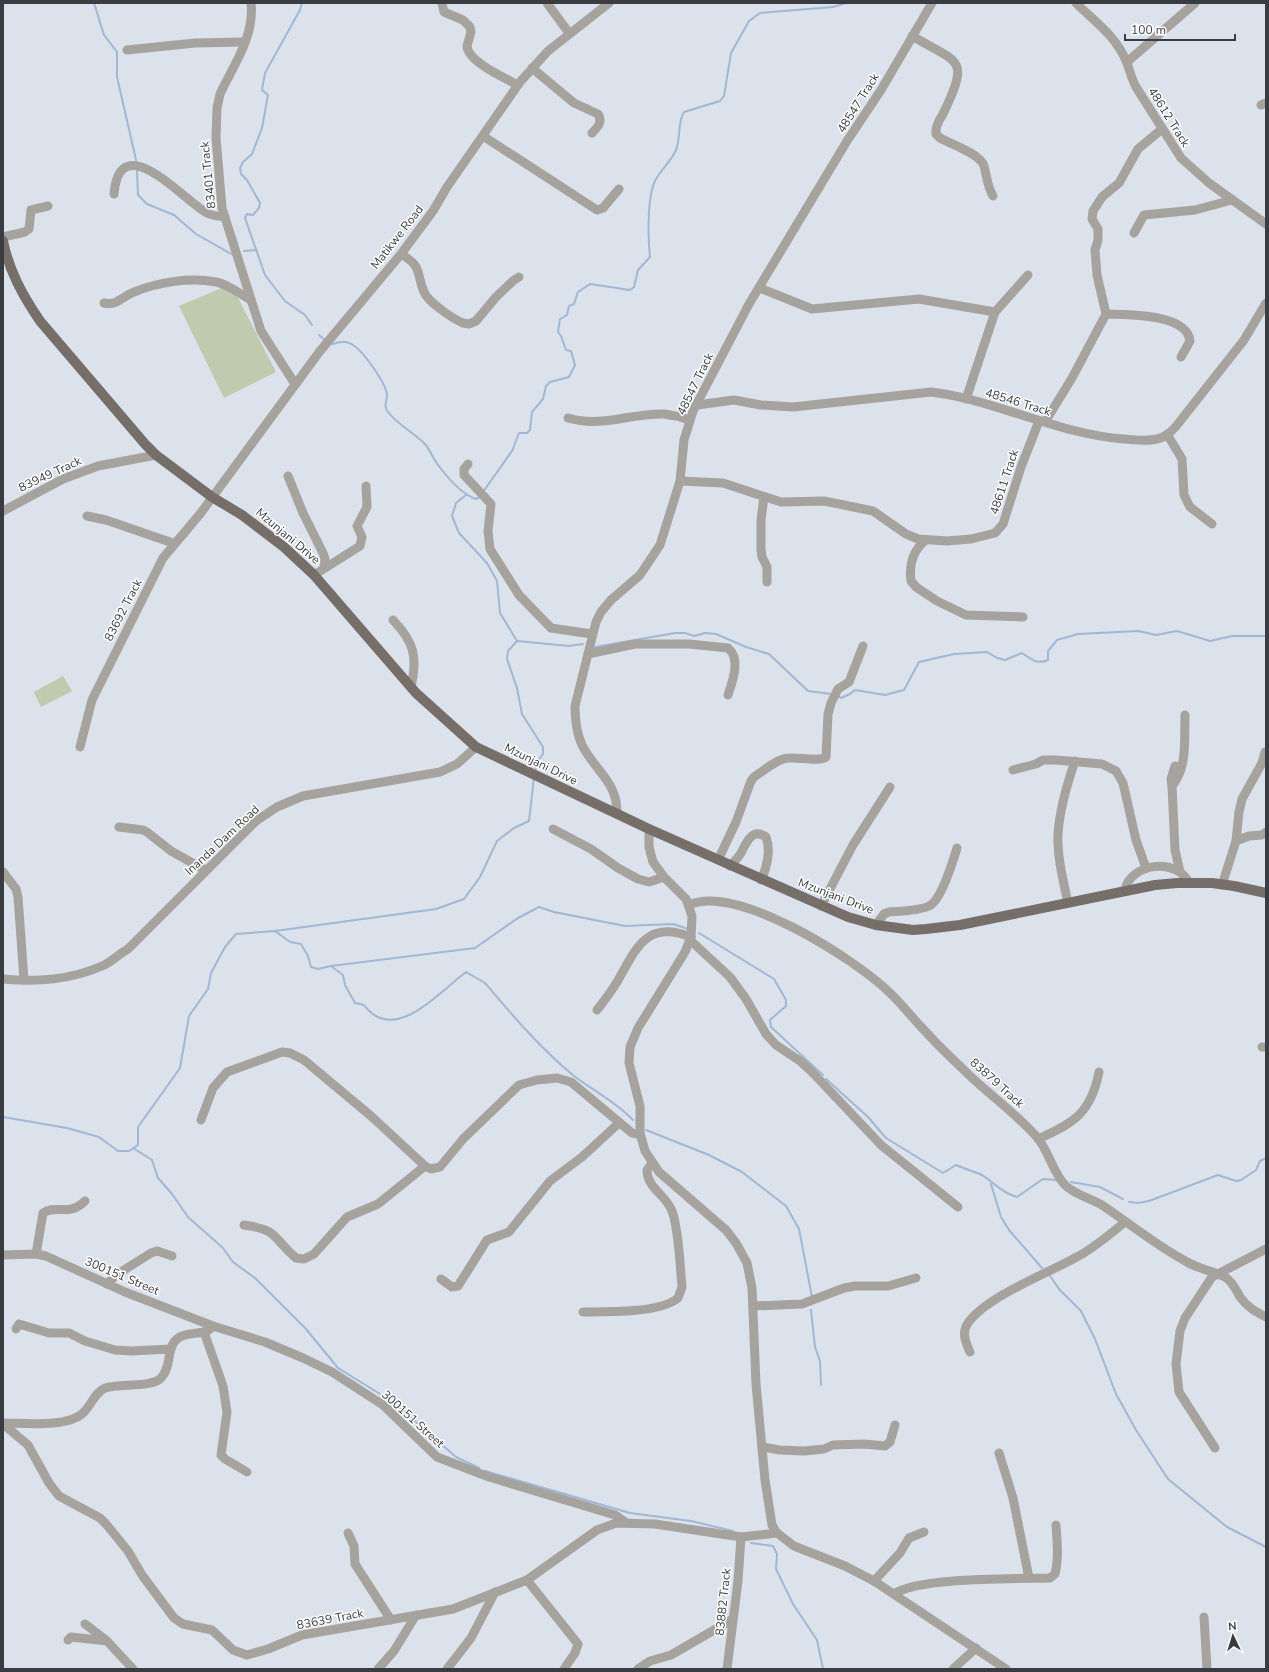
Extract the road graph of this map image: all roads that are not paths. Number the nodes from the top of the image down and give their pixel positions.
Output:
1 (251, 3) edge
2 (442, 3) edge
3 (547, 3) edge
4 (609, 3) edge
5 (932, 3) edge
6 (1076, 3) edge
7 (1195, 3) edge
8 (569, 33) junction
9 (912, 36) junction
10 (245, 42) junction
11 (127, 50) dead end
12 (1127, 62) junction
13 (532, 68) junction
14 (518, 85) junction
15 (1162, 129) junction
16 (592, 133) dead end
17 (482, 136) junction
18 (619, 189) dead end
19 (114, 194) dead end
20 (993, 196) dead end
21 (1232, 200) junction
22 (48, 206) dead end
23 (225, 216) junction
24 (1266, 224) edge
25 (1134, 232) dead end
26 (3, 237) edge
27 (3, 241) edge
28 (402, 254) junction
29 (4, 255) edge
30 (1028, 276) dead end
31 (519, 277) dead end
32 (760, 288) junction
33 (251, 300) junction
34 (104, 303) dead end
35 (1266, 303) edge
36 (995, 312) junction
37 (1106, 314) junction
38 (1181, 357) dead end
39 (295, 384) junction
40 (966, 399) junction
41 (697, 405) junction
42 (568, 418) dead end
43 (689, 420) junction
44 (1042, 421) junction
45 (1167, 434) junction
46 (156, 455) junction
47 (468, 464) dead end
48 (288, 476) dead end
49 (680, 481) junction
50 (366, 486) dead end
51 (212, 497) junction
52 (764, 497) junction
53 (3, 511) edge
54 (87, 516) dead end
55 (1212, 524) dead end
56 (926, 540) junction
57 (173, 543) junction
58 (324, 568) junction
59 (314, 575) junction
60 (766, 582) dead end
61 (1023, 617) dead end
62 (393, 620) dead end
63 (592, 634) junction
64 (863, 646) dead end
65 (588, 654) junction
66 (411, 687) junction
67 (728, 695) dead end
68 (1185, 715) dead end
69 (80, 747) dead end
70 (476, 747) junction
71 (1265, 752) dead end
72 (1075, 761) junction
73 (1175, 766) dead end
74 (1013, 770) dead end
75 (1172, 786) junction
76 (890, 787) dead end
77 (617, 814) junction
78 (119, 827) dead end
79 (648, 829) junction
80 (553, 830) dead end
81 (1266, 832) edge
82 (1236, 841) junction
83 (957, 848) dead end
84 (718, 860) junction
85 (730, 866) junction
86 (1146, 868) junction
87 (205, 870) junction
88 (3, 872) edge
89 (1180, 872) junction
90 (664, 877) junction
91 (761, 880) junction
92 (1188, 883) junction
93 (1222, 885) junction
94 (1125, 890) junction
95 (1266, 893) edge
96 (1068, 903) junction
97 (689, 904) junction
98 (821, 906) junction
99 (876, 925) junction
100 (691, 938) junction
101 (3, 979) edge
102 (24, 980) junction
103 (597, 1010) dead end
104 (1099, 1072) dead end
105 (201, 1120) dead end
106 (619, 1123) junction
107 (640, 1135) junction
108 (1038, 1138) junction
109 (652, 1163) junction
110 (425, 1166) junction
111 (85, 1201) dead end
112 (958, 1207) dead end
113 (1125, 1222) junction
114 (244, 1225) dead end
115 (1266, 1249) edge
116 (36, 1254) junction
117 (3, 1255) edge
118 (172, 1256) dead end
119 (1217, 1275) junction
120 (916, 1278) dead end
121 (441, 1279) dead end
122 (107, 1284) junction
123 (753, 1306) junction
124 (583, 1312) dead end
125 (1266, 1317) edge
126 (213, 1326) junction
127 (16, 1329) dead end
128 (204, 1332) junction
129 (171, 1348) junction
130 (970, 1352) dead end
131 (3, 1424) edge
132 (895, 1425) dead end
133 (762, 1447) junction
134 (1215, 1448) dead end
135 (999, 1453) dead end
136 (247, 1472) dead end
137 (625, 1522) junction
138 (1056, 1525) dead end
139 (924, 1532) dead end
140 (348, 1533) dead end
141 (776, 1534) junction
142 (741, 1537) junction
143 (1029, 1578) junction
144 (527, 1580) junction
145 (874, 1581) junction
146 (494, 1592) junction
147 (894, 1594) junction
148 (416, 1615) junction
149 (1204, 1617) dead end
150 (733, 1619) junction
151 (391, 1620) junction
152 (85, 1624) dead end
153 (68, 1640) dead end
154 (107, 1641) junction
155 (976, 1648) junction
156 (133, 1669) edge
157 (378, 1669) edge
158 (447, 1669) edge
159 (564, 1669) edge
160 (638, 1669) edge
161 (726, 1669) edge
162 (954, 1669) edge
163 (1006, 1669) edge
164 (1207, 1669) edge

1 - 10 street, 83401 Track
2 - 14 street
3 - 8 street
4 - 8 street, Matikwe Road
5 - 9 street, 48547 Track
6 - 12 street, 48612 Track
7 - 12 street
8 - 13 street, Matikwe Road
9 - 20 street
9 - 32 street, 48547 Track
10 - 11 street
10 - 23 street, 83401 Track
12 - 15 street, 48612 Track
13 - 14 street, Matikwe Road
13 - 16 street
14 - 17 street, Matikwe Road
15 - 21 street, 48612 Track
15 - 37 street
17 - 18 street
17 - 28 street, Matikwe Road
19 - 23 street
21 - 24 street, 48612 Track
21 - 25 street
22 - 26 street
23 - 33 street, 83401 Track
27 - 29 main road, Mzunjani Drive
28 - 31 street
28 - 39 street, Matikwe Road
29 - 46 main road, Mzunjani Drive
30 - 36 street
32 - 36 street
32 - 41 street, 48547 Track
33 - 34 street
33 - 39 street, 83401 Track
35 - 45 street, 48546 Track
36 - 40 street
37 - 38 street
37 - 44 street
39 - 51 street, Matikwe Road
40 - 41 street, 48546 Track
40 - 44 street, 48546 Track
41 - 43 street, 48547 Track
42 - 43 street
43 - 49 street, 48547 Track
44 - 45 street, 48546 Track
44 - 56 street, 48611 Track
45 - 55 street
46 - 51 main road, Mzunjani Drive
46 - 53 street, 83949 Track
47 - 63 street
48 - 58 street
49 - 52 street, 48611 Track
49 - 63 street, 48547 Track
50 - 58 street
51 - 57 street, 83692 Track
51 - 59 main road, Mzunjani Drive
52 - 56 street, 48611 Track
52 - 60 street
54 - 57 street
56 - 61 street
57 - 69 street, 83692 Track
58 - 59 street
59 - 66 main road, Mzunjani Drive
62 - 66 street
63 - 65 street, 48547 Track
64 - 84 street
65 - 67 street
65 - 77 street, 48547 Track
66 - 70 main road, Mzunjani Drive
68 - 75 street
70 - 77 main road, Mzunjani Drive
70 - 87 street, Inanda Dam Road
71 - 82 street
72 - 74 street
72 - 86 street
72 - 96 street
73 - 75 street
75 - 89 street
76 - 98 street
77 - 79 main road, Mzunjani Drive
78 - 87 street
79 - 84 main road, Mzunjani Drive
79 - 90 street
80 - 90 street
81 - 82 street
82 - 93 street
83 - 99 street
84 - 85 main road, Mzunjani Drive
85 - 91 main road, Mzunjani Drive
85 - 91 street
86 - 89 street
86 - 94 street
87 - 102 street, Inanda Dam Road
88 - 102 street
89 - 92 street
90 - 97 street
91 - 98 main road, Mzunjani Drive
92 - 93 main road, Mzunjani Drive
92 - 94 main road, Mzunjani Drive
93 - 95 main road, Mzunjani Drive
94 - 96 main road, Mzunjani Drive
96 - 99 main road, Mzunjani Drive
97 - 100 street
97 - 108 street, 83879 Track
98 - 99 main road, Mzunjani Drive
100 - 103 street
100 - 107 street
100 - 112 street
101 - 102 street, Inanda Dam Road
104 - 108 street
105 - 110 street
106 - 107 street
106 - 110 street
106 - 121 street
107 - 109 street
108 - 113 street, 83879 Track
109 - 123 street
109 - 124 street
110 - 114 street
111 - 116 street
113 - 119 street, 83879 Track
113 - 130 street
115 - 119 street
116 - 117 street, 300151 Street
116 - 122 street, 300151 Street
118 - 122 street
119 - 125 street, 83879 Track
119 - 134 street
120 - 123 street
122 - 126 street, 300151 Street
123 - 133 street
126 - 128 street
126 - 137 street, 300151 Street
127 - 129 street
128 - 129 street
128 - 136 street
129 - 131 street
131 - 151 street, 83639 Track
132 - 133 street
133 - 141 street
135 - 143 street
137 - 142 street, 300151 Street
137 - 144 street, 83639 Track
138 - 143 street
139 - 145 street
140 - 151 street
141 - 142 street, 300151 Street
141 - 145 street
142 - 150 street, 83882 Track
143 - 147 street
144 - 146 street, 83639 Track
144 - 159 street
145 - 147 street
146 - 148 street, 83639 Track
146 - 158 street
147 - 155 street
148 - 151 street, 83639 Track
148 - 157 street
149 - 164 street
150 - 160 street
150 - 161 street, 83882 Track
152 - 154 street
153 - 154 street
154 - 156 street
155 - 162 street
155 - 163 street

